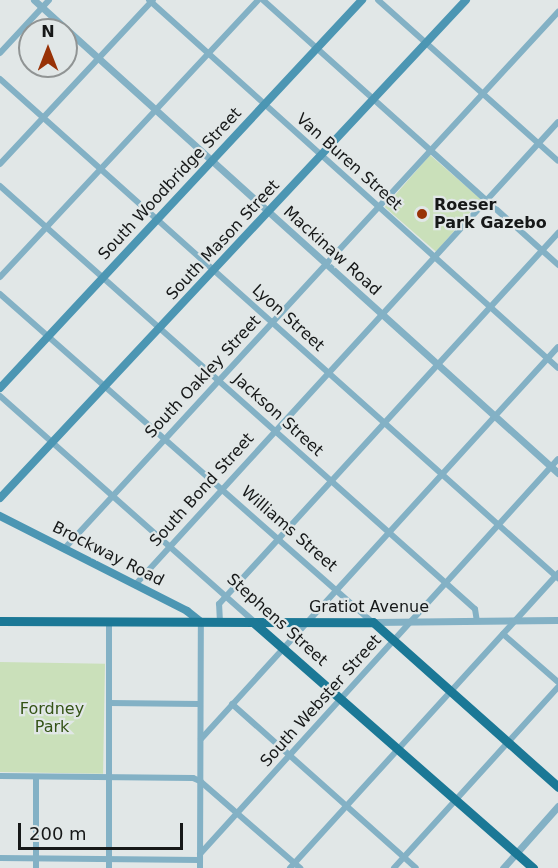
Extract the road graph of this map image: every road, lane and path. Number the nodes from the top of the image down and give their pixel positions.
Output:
1 (34, 0) edge
2 (49, 0) edge
3 (258, 0) edge
4 (263, 0) edge
5 (362, 0) edge
6 (378, 0) edge
7 (466, 0) edge
8 (151, 1) edge
9 (42, 7) junction
10 (558, 12) edge
11 (426, 43) junction
12 (317, 48) junction
13 (0, 53) edge
14 (208, 53) junction
15 (99, 58) junction
16 (0, 79) edge
17 (482, 93) junction
18 (374, 100) junction
19 (265, 105) junction
20 (155, 110) junction
21 (44, 117) junction
22 (558, 122) edge
23 (538, 144) junction
24 (430, 150) junction
25 (322, 156) junction
26 (212, 161) junction
27 (558, 161) edge
28 (0, 164) edge
29 (101, 169) junction
30 (0, 186) edge
31 (486, 200) junction
32 (378, 206) junction
33 (269, 212) junction
34 (157, 219) junction
35 (46, 227) junction
36 (558, 234) edge
37 (542, 251) junction
38 (435, 257) junction
39 (325, 264) junction
40 (558, 265) edge
41 (214, 270) junction
42 (0, 278) edge
43 (103, 278) junction
44 (0, 294) edge
45 (491, 308) junction
46 (381, 314) junction
47 (272, 322) junction
48 (160, 329) junction
49 (48, 336) junction
50 (558, 347) edge
51 (547, 359) junction
52 (438, 365) junction
53 (558, 368) edge
54 (328, 372) junction
55 (218, 380) junction
56 (106, 386) junction
57 (0, 388) edge
58 (0, 396) edge
59 (495, 416) junction
60 (385, 423) junction
61 (275, 430) junction
62 (164, 439) junction
63 (53, 443) junction
64 (558, 459) edge
65 (551, 467) junction
66 (558, 473) edge
67 (443, 474) junction
68 (332, 482) junction
69 (221, 490) junction
70 (112, 495) junction
71 (0, 498) edge
72 (0, 516) edge
73 (499, 524) junction
74 (389, 532) junction
75 (278, 540) junction
76 (169, 545) junction
77 (64, 549) junction
78 (557, 575) edge
79 (446, 584) junction
80 (135, 585) junction
81 (336, 590) junction
82 (228, 597) junction
83 (558, 620) edge
84 (0, 621) edge
85 (411, 621) junction
86 (477, 621) junction
87 (514, 621) junction
88 (109, 622) junction
89 (201, 622) junction
90 (220, 622) junction
91 (253, 622) junction
92 (308, 622) junction
93 (373, 622) junction
94 (503, 634) junction
95 (393, 641) junction
96 (285, 648) junction
97 (558, 682) edge
98 (558, 687) edge
99 (451, 692) junction
100 (342, 698) junction
101 (109, 703) junction
102 (200, 704) junction
103 (232, 704) junction
104 (201, 739) junction
105 (508, 742) junction
106 (399, 749) junction
107 (289, 755) junction
108 (0, 776) edge
109 (36, 777) junction
110 (108, 778) junction
111 (200, 780) junction
112 (558, 787) edge
113 (456, 800) junction
114 (346, 806) junction
115 (558, 806) edge
116 (237, 813) junction
117 (516, 853) junction
118 (200, 857) junction
119 (404, 857) junction
120 (0, 858) edge
121 (36, 858) junction
122 (109, 859) junction
123 (295, 867) edge
124 (36, 868) edge
125 (109, 868) edge
126 (200, 868) edge
127 (394, 868) edge
128 (416, 868) edge
129 (503, 868) edge
130 (533, 868) edge

1 - 9 street, Mackinaw Road
2 - 9 street
3 - 14 street
4 - 12 street
5 - 12 main road, South Woodbridge Street
6 - 11 street
7 - 11 main road, South Mason Street
8 - 14 street, Van Buren Street
8 - 15 street
9 - 13 street
9 - 15 street, Mackinaw Road
10 - 17 street, South Oakley Street
11 - 17 street
11 - 18 main road, South Mason Street
12 - 18 street
12 - 19 main road, South Woodbridge Street
14 - 19 street, Van Buren Street
14 - 20 street
15 - 20 street, Mackinaw Road
15 - 21 street
16 - 21 street, Lyon Street
17 - 23 street
17 - 24 street, South Oakley Street
18 - 24 street
18 - 25 main road, South Mason Street
19 - 25 street, Van Buren Street
19 - 26 main road, South Woodbridge Street
20 - 26 street, Mackinaw Road
20 - 29 street
21 - 28 street
21 - 29 street, Lyon Street
22 - 23 street, South Bond Street
23 - 27 street
23 - 31 street, South Bond Street
24 - 31 street
24 - 32 street, South Oakley Street
25 - 32 street, Van Buren Street
25 - 33 main road, South Mason Street
26 - 33 street, Mackinaw Road
26 - 34 main road, South Woodbridge Street
29 - 34 street, Lyon Street
29 - 35 street
30 - 35 street, Jackson Street
31 - 37 street
31 - 38 street, South Bond Street
32 - 38 street, Van Buren Street
32 - 39 street, South Oakley Street
33 - 39 street, Mackinaw Road
33 - 41 main road, South Mason Street
34 - 41 street, Lyon Street
34 - 43 main road, South Woodbridge Street
35 - 42 street
35 - 43 street, Jackson Street
36 - 37 street
37 - 40 street
37 - 45 street
38 - 45 street, Van Buren Street
38 - 46 street, South Bond Street
39 - 46 street, Mackinaw Road
39 - 47 street, South Oakley Street
41 - 47 street, Lyon Street
41 - 48 main road, South Mason Street
43 - 48 street, Jackson Street
43 - 49 main road, South Woodbridge Street
44 - 49 street, Williams Street
45 - 51 street, Van Buren Street
45 - 52 street
46 - 52 street, Mackinaw Road
46 - 54 street, South Bond Street
47 - 54 street, Lyon Street
47 - 55 street, South Oakley Street
48 - 55 street, Jackson Street
48 - 56 main road, South Mason Street
49 - 56 street, Williams Street
49 - 57 main road, South Woodbridge Street
50 - 51 street
51 - 53 street, Van Buren Street
51 - 59 street
52 - 59 street, Mackinaw Road
52 - 60 street
54 - 60 street, Lyon Street
54 - 61 street, South Bond Street
55 - 61 street, Jackson Street
55 - 62 street, South Oakley Street
56 - 62 street, Williams Street
56 - 63 main road, South Mason Street
58 - 63 street, Stephens Street
59 - 65 street, Mackinaw Road
59 - 67 street
60 - 67 street, Lyon Street
60 - 68 street
61 - 68 street, Jackson Street
61 - 69 street, South Bond Street
62 - 69 street, Williams Street
62 - 70 street, South Oakley Street
63 - 70 street, Stephens Street
63 - 71 main road, South Mason Street
64 - 65 street, South Webster Street
65 - 66 street, Mackinaw Road
65 - 73 street, South Webster Street
67 - 73 street, Lyon Street
67 - 74 street
68 - 74 street, Jackson Street
68 - 75 street
69 - 75 street, Williams Street
69 - 76 street, South Bond Street
70 - 76 street, Stephens Street
70 - 77 street, South Oakley Street
72 - 77 main road, Brockway Road
73 - 78 street, Lyon Street
73 - 79 street, South Webster Street
74 - 79 street, Jackson Street
74 - 81 street
75 - 81 street, Williams Street
75 - 82 street
76 - 80 street, South Bond Street
76 - 82 street, Stephens Street
77 - 80 main road, Brockway Road
78 - 87 street
79 - 85 street, South Webster Street
79 - 86 street, Jackson Street
80 - 89 main road, Brockway Road
81 - 92 street
81 - 93 street, Williams Street
82 - 90 street
82 - 91 street, Stephens Street
83 - 87 street, Gratiot Avenue
84 - 88 highway, Gratiot Avenue
85 - 86 street, Gratiot Avenue
85 - 93 street, Gratiot Avenue
85 - 95 street, South Webster Street
86 - 87 street, Gratiot Avenue
87 - 94 street
88 - 89 highway, Gratiot Avenue
88 - 101 street
89 - 90 highway, Gratiot Avenue
89 - 102 street
90 - 91 highway, Gratiot Avenue
91 - 92 highway, Gratiot Avenue
91 - 96 highway, Stephens Street
92 - 93 highway, Gratiot Avenue
92 - 96 street
93 - 95 highway, Williams Street
94 - 97 street
94 - 99 street
95 - 99 highway, Williams Street
95 - 100 street, South Webster Street
96 - 100 highway, Stephens Street
96 - 103 street
98 - 105 street
99 - 105 highway, Williams Street
99 - 106 street
100 - 106 highway, Stephens Street
100 - 107 street, South Webster Street
101 - 102 street
101 - 110 street
102 - 104 street
103 - 104 street
103 - 107 street
104 - 111 street
105 - 112 highway, Williams Street
105 - 113 street
106 - 113 highway, Stephens Street
106 - 114 street
107 - 114 street
107 - 116 street, South Webster Street
108 - 109 street
109 - 110 street
109 - 121 street
110 - 111 street
110 - 122 street
111 - 116 street
111 - 118 street
113 - 117 highway, Stephens Street
113 - 119 street
114 - 119 street
114 - 123 street
115 - 117 street
116 - 118 street, South Webster Street
116 - 123 street
117 - 129 street
117 - 130 highway, Stephens Street
118 - 122 street
118 - 126 street
119 - 127 street
119 - 128 street
120 - 121 street
121 - 122 street
121 - 124 street
122 - 125 street

